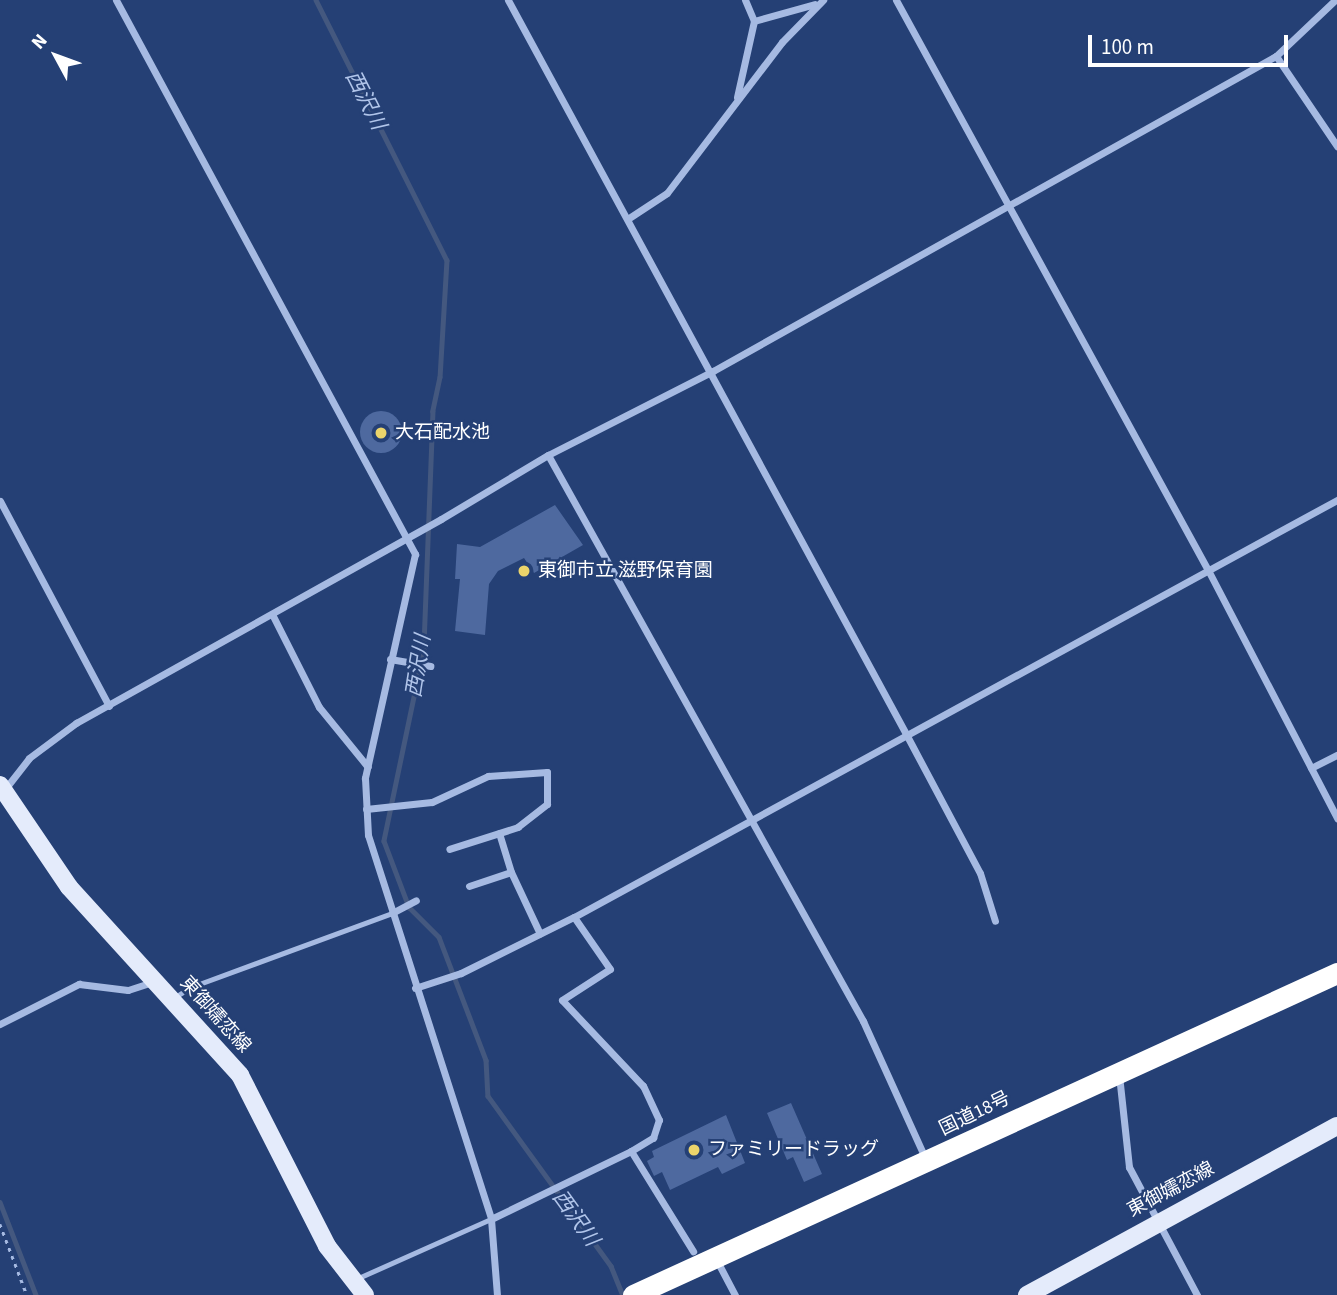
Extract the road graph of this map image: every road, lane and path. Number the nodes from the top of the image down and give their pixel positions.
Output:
1 (116, 0) edge
2 (508, 0) edge
3 (745, 0) edge
4 (896, 0) edge
5 (1335, 0) edge
6 (819, 2) edge
7 (754, 21) junction
8 (1276, 56) junction
9 (737, 99) junction
10 (1337, 146) edge
11 (1010, 206) junction
12 (629, 218) junction
13 (713, 371) junction
14 (548, 455) junction
15 (1337, 500) edge
16 (0, 501) edge
17 (408, 538) junction
18 (1208, 570) junction
19 (272, 614) junction
20 (390, 659) junction
21 (430, 666) dead end
22 (109, 706) junction
23 (906, 733) junction
24 (1337, 755) edge
25 (368, 767) junction
26 (1311, 768) junction
27 (2, 787) edge
28 (366, 809) junction
29 (753, 817) junction
30 (1337, 818) edge
31 (499, 833) junction
32 (449, 849) dead end
33 (511, 872) junction
34 (468, 887) dead end
35 (416, 900) dead end
36 (392, 914) junction
37 (574, 917) junction
38 (996, 921) dead end
39 (540, 934) junction
40 (1337, 973) edge
41 (155, 981) junction
42 (415, 988) junction
43 (173, 999) junction
44 (0, 1024) edge
45 (1118, 1071) junction
46 (1337, 1126) edge
47 (631, 1151) junction
48 (927, 1162) junction
49 (491, 1219) junction
50 (1159, 1220) junction
51 (0, 1224) edge
52 (693, 1251) dead end
53 (715, 1258) junction
54 (353, 1281) junction
55 (27, 1295) edge
56 (365, 1295) edge
57 (497, 1295) edge
58 (633, 1295) edge
59 (735, 1295) edge
60 (1027, 1295) edge
61 (1197, 1295) edge

1 - 17 street
2 - 12 street
3 - 7 street
4 - 11 street
5 - 8 street
6 - 7 street
6 - 9 street
7 - 9 street
8 - 10 street
8 - 11 street
9 - 12 street
11 - 13 street
11 - 18 street
12 - 13 street
13 - 14 street
13 - 23 street
14 - 17 street
14 - 29 street
15 - 18 street
16 - 22 street
17 - 19 street
17 - 20 street
18 - 23 street
18 - 26 street
19 - 22 street
19 - 25 street
20 - 21 street
20 - 25 street
22 - 27 street
23 - 29 street
23 - 38 street
24 - 26 street
25 - 28 street
26 - 30 street
27 - 41 main road, 東御嬬恋線
28 - 31 street
28 - 36 street
29 - 37 street
29 - 48 street
31 - 32 street
31 - 33 street
33 - 34 street
33 - 39 street
35 - 36 street
36 - 42 street
36 - 43 lane
37 - 39 street
37 - 47 street
39 - 42 street
40 - 45 highway, 国道18号
41 - 43 main road, 東御嬬恋線
41 - 44 street
42 - 49 street
43 - 54 main road, 東御嬬恋線
45 - 48 highway, 国道18号
45 - 50 street
46 - 50 main road, 東御嬬恋線
47 - 49 street
47 - 52 street
48 - 53 highway, 国道18号
49 - 54 lane
49 - 57 street
50 - 60 main road, 東御嬬恋線
50 - 61 street
51 - 55 path
53 - 58 highway, 国道18号
53 - 59 street
54 - 56 main road, 東御嬬恋線

